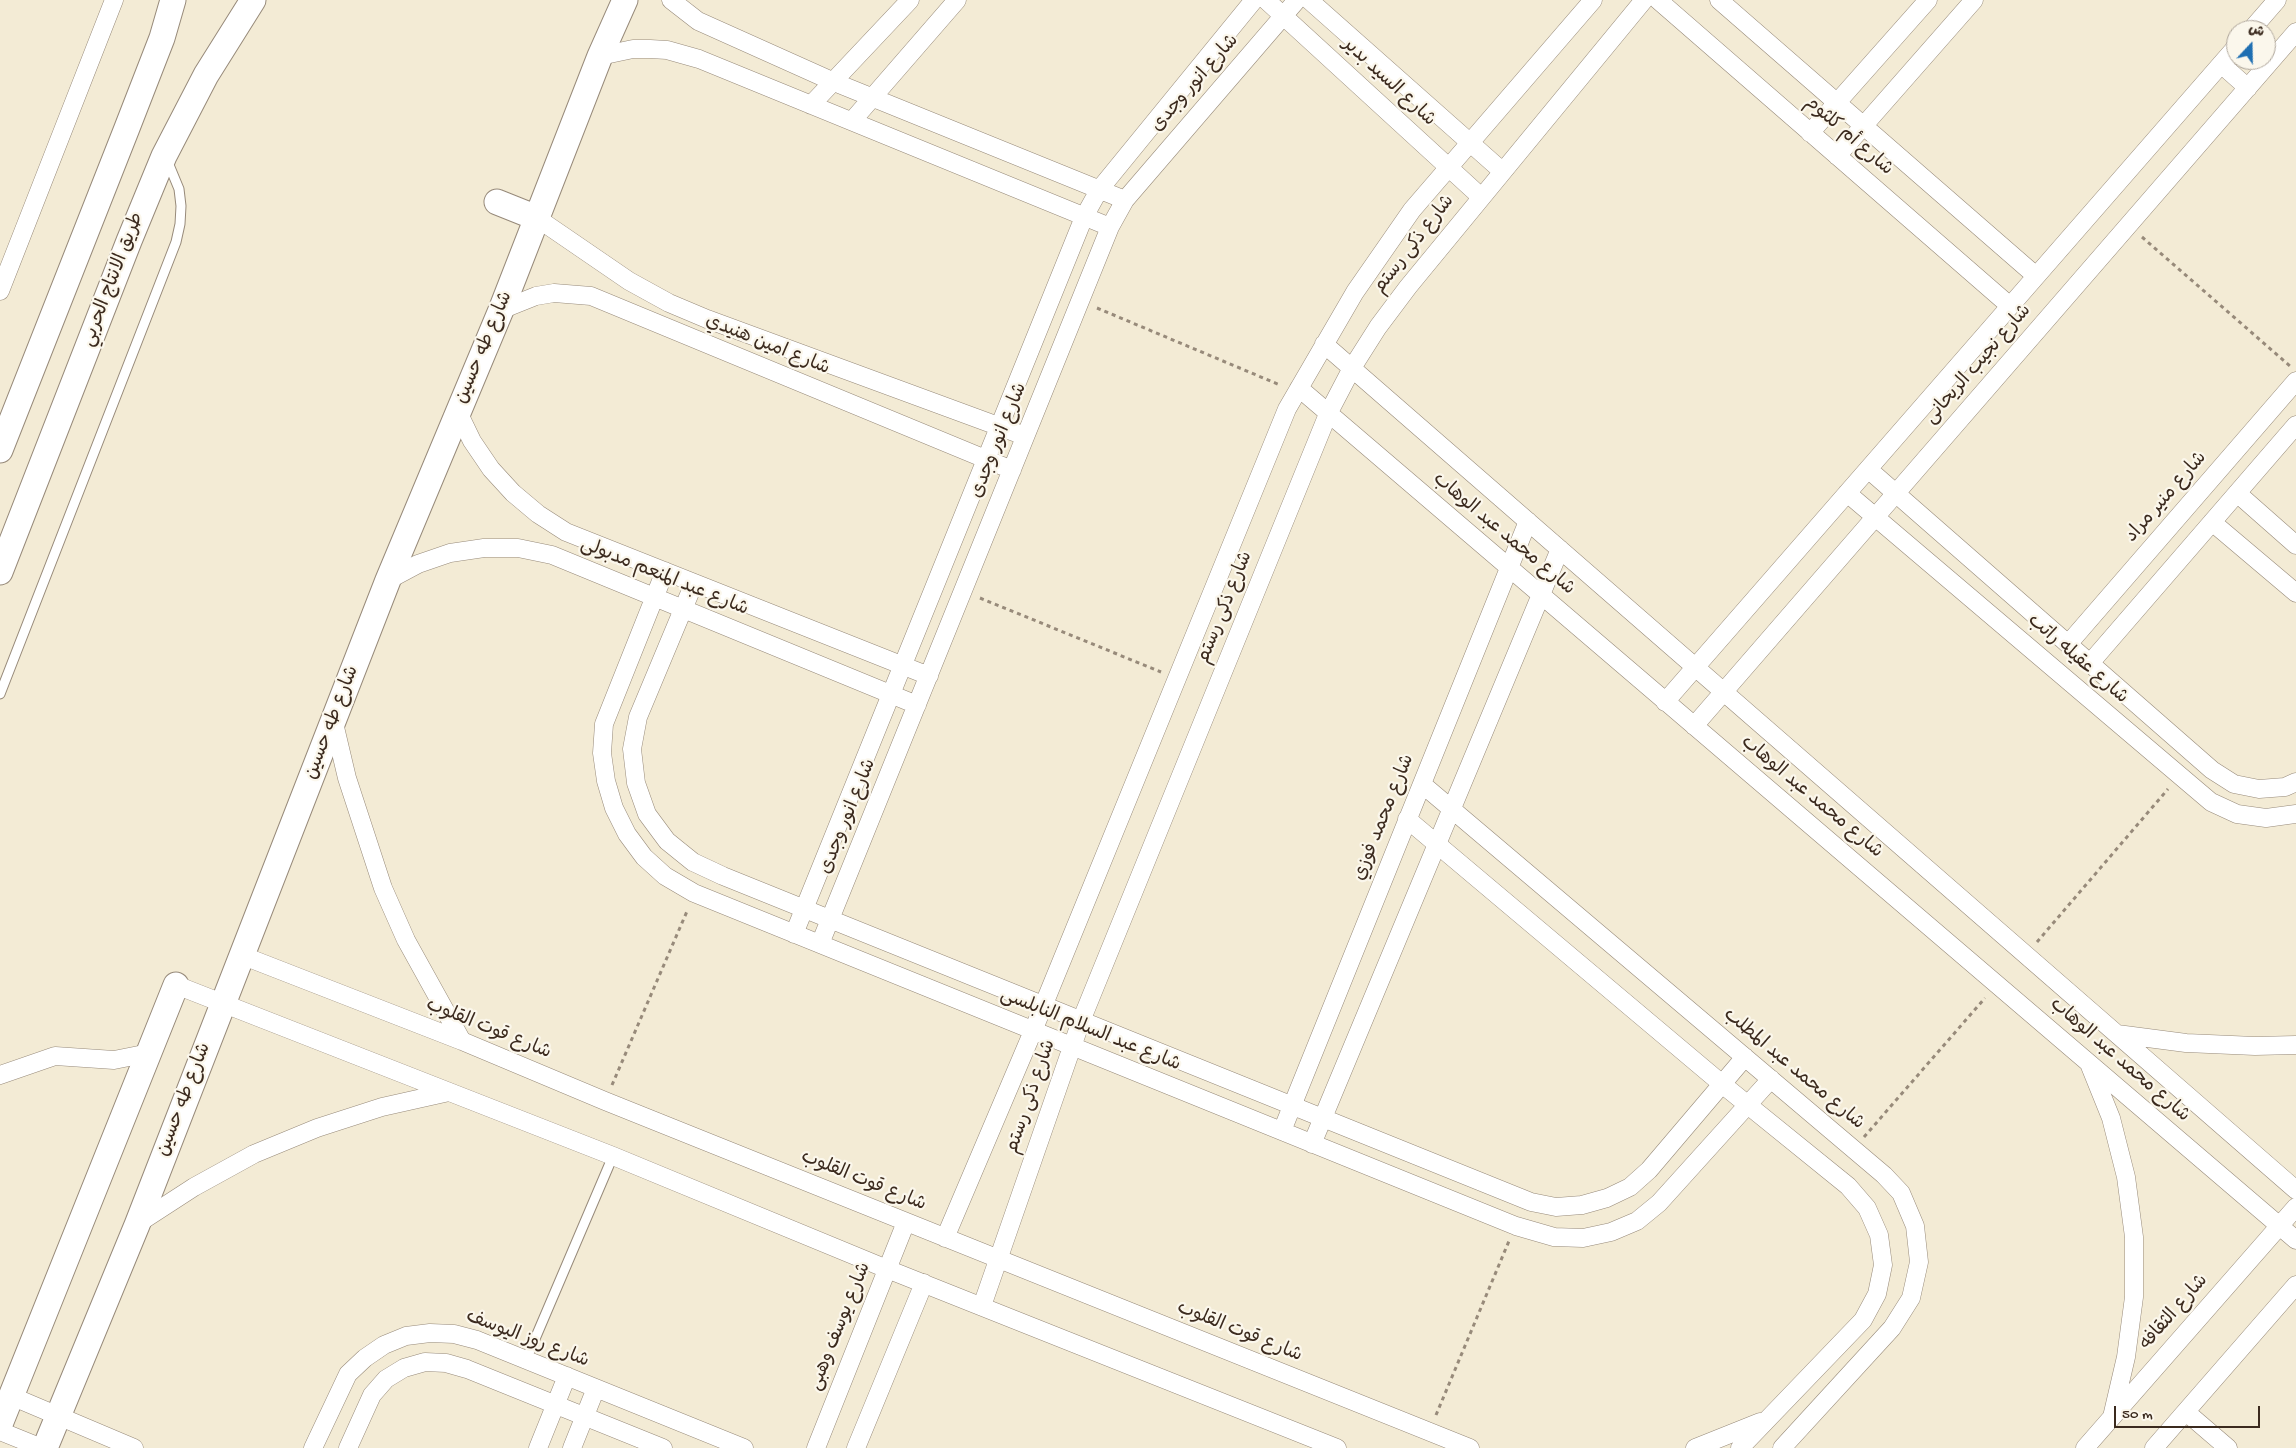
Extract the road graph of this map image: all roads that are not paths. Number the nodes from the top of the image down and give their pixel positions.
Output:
1 (114, 0) edge
2 (174, 0) edge
3 (253, 0) edge
4 (626, 0) edge
5 (671, 0) edge
6 (910, 0) edge
7 (958, 0) edge
8 (1254, 0) edge
9 (1266, 0) edge
10 (1296, 0) edge
11 (1309, 0) edge
12 (1593, 0) edge
13 (1644, 0) edge
14 (1658, 0) edge
15 (1720, 0) edge
16 (1928, 0) edge
17 (1974, 0) edge
18 (2277, 0) edge
19 (1283, 16) junction
20 (2259, 20) edge
21 (2296, 32) edge
22 (600, 56) junction
23 (2226, 58) edge
24 (2221, 64) junction
25 (834, 82) junction
26 (2248, 88) junction
27 (873, 98) junction
28 (1837, 103) junction
29 (811, 105) junction
30 (852, 121) junction
31 (1863, 126) junction
32 (1810, 132) junction
33 (1470, 143) junction
34 (164, 156) junction
35 (1837, 156) junction
36 (1449, 168) junction
37 (1502, 171) junction
38 (1100, 190) junction
39 (1481, 197) junction
40 (1125, 200) junction
41 (497, 202) dead end
42 (1084, 217) junction
43 (537, 218) junction
44 (1110, 227) junction
45 (2036, 276) junction
46 (0, 291) edge
47 (2010, 306) junction
48 (501, 310) junction
49 (1324, 344) junction
50 (1352, 368) junction
51 (2296, 381) edge
52 (1298, 390) junction
53 (458, 412) junction
54 (1328, 414) junction
55 (1000, 426) junction
56 (2296, 426) edge
57 (1026, 436) junction
58 (0, 450) edge
59 (986, 459) junction
60 (1868, 469) junction
61 (1012, 470) junction
62 (1896, 492) junction
63 (1847, 493) junction
64 (2237, 494) junction
65 (1876, 516) junction
66 (1528, 522) junction
67 (2212, 522) junction
68 (2296, 545) edge
69 (1560, 549) junction
70 (1508, 568) junction
71 (665, 571) junction
72 (0, 572) edge
73 (388, 580) junction
74 (694, 583) junction
75 (2296, 593) edge
76 (1540, 594) junction
77 (654, 597) junction
78 (683, 608) junction
79 (2069, 643) junction
80 (2091, 662) junction
81 (903, 666) junction
82 (1696, 667) junction
83 (928, 676) junction
84 (1723, 691) junction
85 (0, 694) edge
86 (891, 694) junction
87 (1666, 702) junction
88 (917, 705) junction
89 (334, 722) junction
90 (1694, 726) junction
91 (2296, 782) edge
92 (1422, 784) junction
93 (1451, 808) junction
94 (2296, 814) edge
95 (1407, 819) junction
96 (1436, 844) junction
97 (804, 909) junction
98 (830, 920) junction
99 (794, 934) junction
100 (820, 944) junction
101 (241, 955) junction
102 (176, 985) joint
103 (222, 1003) junction
104 (1043, 1006) junction
105 (1081, 1021) junction
106 (1033, 1031) junction
107 (2117, 1034) junction
108 (462, 1041) junction
109 (2296, 1045) edge
110 (1072, 1047) junction
111 (149, 1052) junction
112 (1745, 1057) junction
113 (2088, 1063) junction
114 (0, 1075) edge
115 (1771, 1079) junction
116 (1722, 1084) junction
117 (449, 1092) junction
118 (1747, 1105) junction
119 (1292, 1106) junction
120 (1323, 1118) junction
121 (1282, 1131) junction
122 (1312, 1144) junction
123 (613, 1156) junction
124 (2296, 1190) edge
125 (2296, 1207) edge
126 (906, 1222) junction
127 (137, 1225) junction
128 (2279, 1226) junction
129 (945, 1238) junction
130 (2296, 1240) edge
131 (997, 1259) junction
132 (887, 1269) junction
133 (924, 1283) junction
134 (2296, 1285) edge
135 (982, 1306) junction
136 (364, 1358) junction
137 (526, 1360) junction
138 (567, 1376) junction
139 (386, 1379) junction
140 (596, 1388) junction
141 (11, 1396) junction
142 (556, 1405) junction
143 (2186, 1412) junction
144 (58, 1416) junction
145 (585, 1416) junction
146 (2112, 1417) junction
147 (1768, 1418) junction
148 (0, 1424) edge
149 (0, 1431) edge
150 (43, 1448) edge
151 (134, 1448) edge
152 (313, 1448) edge
153 (348, 1448) edge
154 (538, 1448) edge
155 (572, 1448) edge
156 (663, 1448) edge
157 (744, 1448) edge
158 (816, 1448) edge
159 (856, 1448) edge
160 (1337, 1448) edge
161 (1470, 1448) edge
162 (1695, 1448) edge
163 (1740, 1448) edge
164 (1782, 1448) edge
165 (2086, 1448) edge
166 (2154, 1448) edge
167 (2228, 1448) edge

1 - 46 street
2 - 58 street
3 - 34 street, طريق الانتاج الحربي
4 - 22 street, شارع طه حسين
5 - 25 street
6 - 25 street
7 - 27 street
8 - 38 street, شارع انور وجدى
9 - 19 street, شارع السيد بدير
10 - 19 street, شارع انور وجدى
11 - 33 street, شارع السيد بدير
12 - 33 street, شارع ذكى رستم
13 - 37 street, شارع ذكى رستم
14 - 32 street, شارع أم كلثوم
15 - 28 street, شارع أم كلثوم
16 - 28 street
17 - 31 street
18 - 20 street
19 - 36 street, شارع السيد بدير
19 - 40 street, شارع انور وجدى
21 - 26 street, شارع نجيب الريحانى
22 - 29 street
22 - 43 street, شارع طه حسين
23 - 24 street, شارع نجيب الريحانى
24 - 26 street
24 - 45 street, شارع نجيب الريحانى
25 - 27 street
25 - 29 street
26 - 62 street, شارع نجيب الريحانى
27 - 30 street
27 - 38 street
28 - 31 street, شارع أم كلثوم
28 - 32 street
29 - 30 street
30 - 42 street
31 - 35 street
31 - 45 street, شارع أم كلثوم
32 - 35 street, شارع أم كلثوم
33 - 36 street, شارع ذكى رستم
33 - 37 street, شارع السيد بدير
34 - 72 street, طريق الانتاج الحربي
34 - 85 lane
35 - 47 street, شارع أم كلثوم
36 - 39 street, شارع السيد بدير
36 - 49 street, شارع ذكى رستم
37 - 39 street, شارع ذكى رستم
38 - 40 street
38 - 42 street, شارع انور وجدى
39 - 50 street, شارع ذكى رستم
40 - 44 street, شارع انور وجدى
41 - 43 street
42 - 44 street
42 - 55 street, شارع انور وجدى
43 - 48 street, شارع طه حسين
43 - 55 street, شارع امين هنيدي
44 - 57 street, شارع انور وجدى
45 - 47 street, شارع نجيب الريحانى
47 - 60 street, شارع نجيب الريحانى
48 - 53 street, شارع طه حسين
48 - 59 street, شارع امين هنيدي
49 - 50 street, شارع محمد عبد الوهاب
49 - 52 street, شارع ذكى رستم
50 - 54 street, شارع ذكى رستم
50 - 66 street, شارع محمد عبد الوهاب
51 - 79 street, شارع منير مراد
52 - 54 street, شارع محمد عبد الوهاب
52 - 104 street, شارع ذكى رستم
53 - 71 street, شارع عبد المنعم مدبولى
53 - 73 street, شارع طه حسين
54 - 70 street, شارع محمد عبد الوهاب
54 - 105 street, شارع ذكى رستم
55 - 57 street, شارع امين هنيدي
55 - 59 street, شارع انور وجدى
56 - 64 street
57 - 61 street, شارع انور وجدى
59 - 61 street, شارع امين هنيدي
59 - 81 street, شارع انور وجدى
60 - 62 street, شارع عقيله راتب
60 - 63 street, شارع نجيب الريحانى
61 - 83 street, شارع انور وجدى
62 - 65 street, شارع نجيب الريحانى
62 - 79 street, شارع عقيله راتب
63 - 65 street, شارع عقيله راتب
63 - 82 street, شارع نجيب الريحانى
64 - 67 street
64 - 68 street
65 - 84 street, شارع نجيب الريحانى
65 - 94 street, شارع عقيله راتب
66 - 69 street, شارع محمد عبد الوهاب
66 - 70 street, شارع محمد فوزي
67 - 75 street
67 - 80 street
69 - 76 street
69 - 82 street, شارع محمد عبد الوهاب
70 - 76 street, شارع محمد عبد الوهاب
70 - 92 street, شارع محمد فوزي
71 - 74 street, شارع عبد المنعم مدبولى
71 - 77 street, شارع عبد السلام النابلسى
73 - 77 street, شارع عبد المنعم مدبولى
73 - 89 street, شارع طه حسين
74 - 78 street, شارع عبد السلام النابلسى
74 - 81 street, شارع عبد المنعم مدبولى
76 - 87 street, شارع محمد عبد الوهاب
76 - 93 street
77 - 78 street, شارع عبد المنعم مدبولى
77 - 99 street, شارع عبد السلام النابلسى
78 - 86 street, شارع عبد المنعم مدبولى
78 - 97 street, شارع عبد السلام النابلسى
79 - 80 street, شارع عقيله راتب
80 - 91 street, شارع عقيله راتب
81 - 83 street, شارع عبد المنعم مدبولى
81 - 86 street, شارع انور وجدى
82 - 84 street, شارع محمد عبد الوهاب
82 - 87 street, شارع نجيب الريحانى
83 - 88 street, شارع انور وجدى
84 - 90 street, شارع نجيب الريحانى
84 - 107 street, شارع محمد عبد الوهاب
86 - 88 street, شارع عبد المنعم مدبولى
86 - 97 street, شارع انور وجدى
87 - 90 street, شارع محمد عبد الوهاب
88 - 98 street, شارع انور وجدى
89 - 101 street, شارع طه حسين
89 - 108 street
90 - 113 street, شارع محمد عبد الوهاب
92 - 93 street, شارع محمد عبد المطلب
92 - 95 street, شارع محمد فوزي
93 - 96 street
93 - 112 street, شارع محمد عبد المطلب
95 - 96 street
95 - 119 street, شارع محمد فوزي
96 - 116 street
96 - 120 street
97 - 98 street, شارع عبد السلام النابلسى
97 - 99 street, شارع انور وجدى
98 - 100 street, شارع انور وجدى
98 - 104 street, شارع عبد السلام النابلسى
99 - 100 street, شارع عبد السلام النابلسى
100 - 106 street, شارع عبد السلام النابلسى
101 - 103 street, شارع طه حسين
101 - 108 street, شارع قوت القلوب
102 - 103 street
102 - 111 street
103 - 117 street
103 - 127 street, شارع طه حسين
104 - 105 street, شارع عبد السلام النابلسى
104 - 106 street, شارع ذكى رستم
105 - 110 street, شارع ذكى رستم
105 - 119 street, شارع عبد السلام النابلسى
106 - 110 street, شارع عبد السلام النابلسى
106 - 129 street, شارع ذكى رستم
107 - 109 street
107 - 124 street, شارع محمد عبد الوهاب
108 - 126 street, شارع قوت القلوب
110 - 121 street, شارع عبد السلام النابلسى
110 - 131 street, شارع ذكى رستم
111 - 114 street
111 - 141 street
112 - 115 street, شارع محمد عبد المطلب
112 - 116 street, شارع عبد السلام النابلسى
113 - 128 street, شارع محمد عبد الوهاب
113 - 146 street
115 - 118 street, شارع عبد السلام النابلسى
115 - 164 street, شارع محمد عبد المطلب
116 - 118 street
116 - 120 street, شارع عبد السلام النابلسى
117 - 123 street
117 - 127 street
118 - 122 street, شارع عبد السلام النابلسى
118 - 147 street
119 - 120 street, شارع عبد السلام النابلسى
119 - 121 street, شارع محمد فوزي
120 - 122 street
121 - 122 street, شارع عبد السلام النابلسى
123 - 132 street
123 - 137 lane
125 - 128 street, شارع الثقافه
126 - 129 street, شارع قوت القلوب
126 - 132 street, شارع يوسف وهبى
127 - 144 street, شارع طه حسين
128 - 130 street, شارع محمد عبد الوهاب
128 - 146 street, شارع الثقافه
129 - 131 street, شارع قوت القلوب
131 - 135 street, شارع ذكى رستم
131 - 161 street, شارع قوت القلوب
132 - 133 street
132 - 158 street, شارع يوسف وهبى
133 - 135 street
133 - 159 street
134 - 143 street
135 - 160 street
136 - 137 street, شارع روز اليوسف
136 - 139 street
136 - 152 street, شارع روز اليوسف
137 - 138 street, شارع روز اليوسف
138 - 140 street, شارع روز اليوسف
138 - 142 street
139 - 142 street
139 - 153 street
140 - 145 street
140 - 157 street, شارع روز اليوسف
141 - 144 street
141 - 148 street
142 - 145 street
142 - 154 street
143 - 166 street
143 - 167 street
144 - 150 street, شارع طه حسين
144 - 151 street
145 - 155 street
145 - 156 street
146 - 165 street, شارع الثقافه
147 - 162 street
147 - 163 street
149 - 150 street

